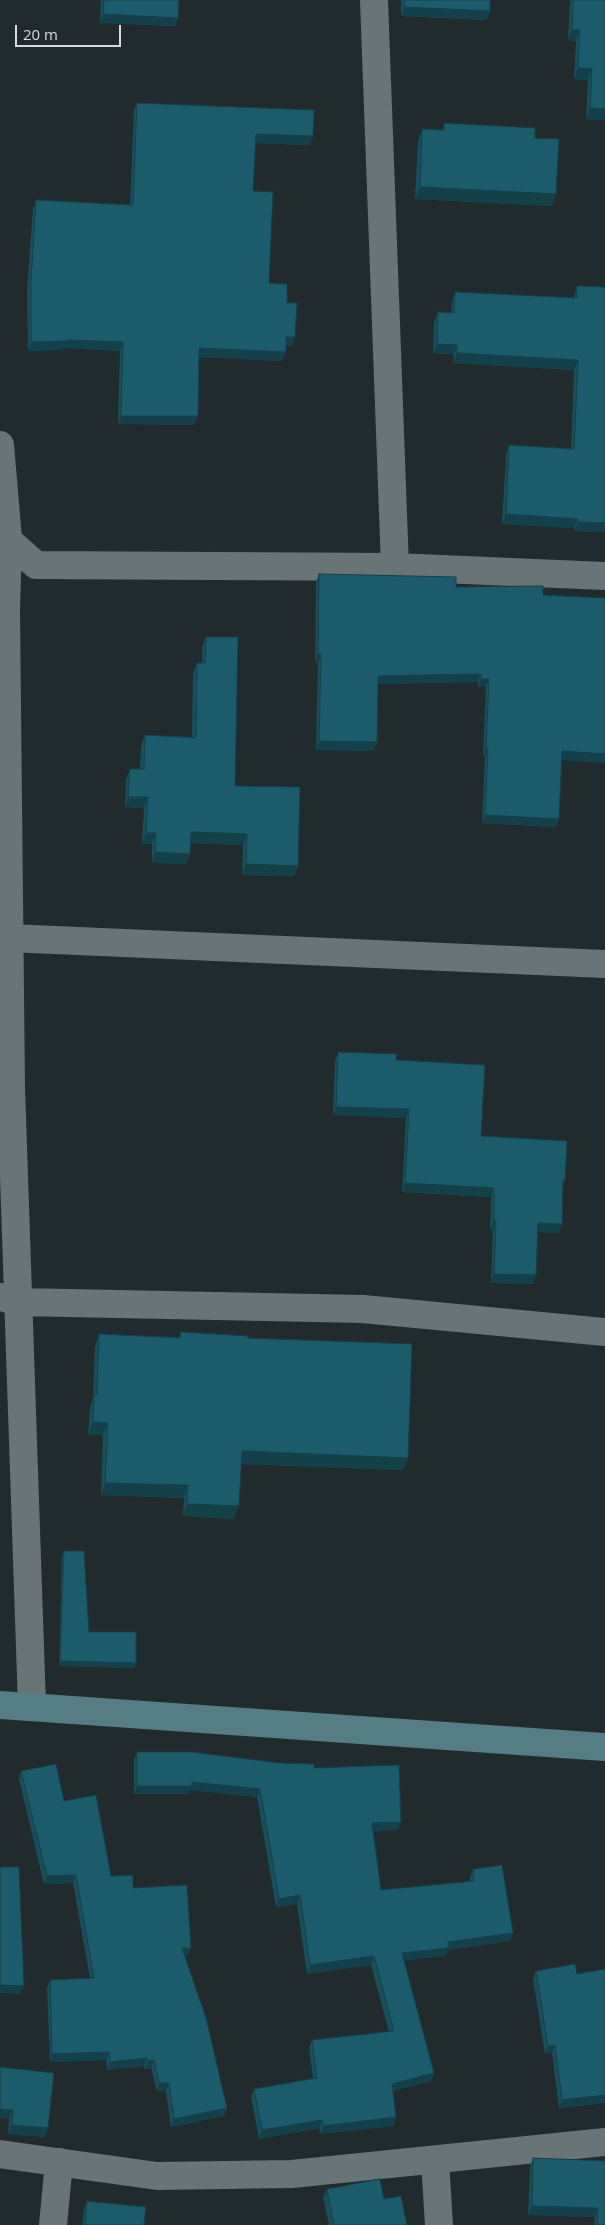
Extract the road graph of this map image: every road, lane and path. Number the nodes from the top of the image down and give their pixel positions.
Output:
1 (374, 0) edge
2 (0, 445) edge
3 (4, 536) edge
4 (36, 565) junction
5 (395, 568) junction
6 (605, 576) edge
7 (6, 610) junction
8 (9, 938) junction
9 (605, 964) edge
10 (9, 1300) edge
11 (605, 1332) edge
12 (0, 1705) edge
13 (32, 1706) junction
14 (605, 1747) edge
15 (605, 2142) edge
16 (0, 2154) edge
17 (435, 2160) junction
18 (59, 2162) junction
19 (53, 2225) edge
20 (439, 2225) edge

1 - 5 street
2 - 3 street
3 - 4 street
3 - 7 street
4 - 5 street
4 - 7 street
5 - 6 street
7 - 8 street
8 - 9 street
8 - 10 street
10 - 11 street
10 - 13 street
12 - 13 street
13 - 14 street
15 - 17 street
16 - 18 street
17 - 18 street
17 - 20 street
18 - 19 street

